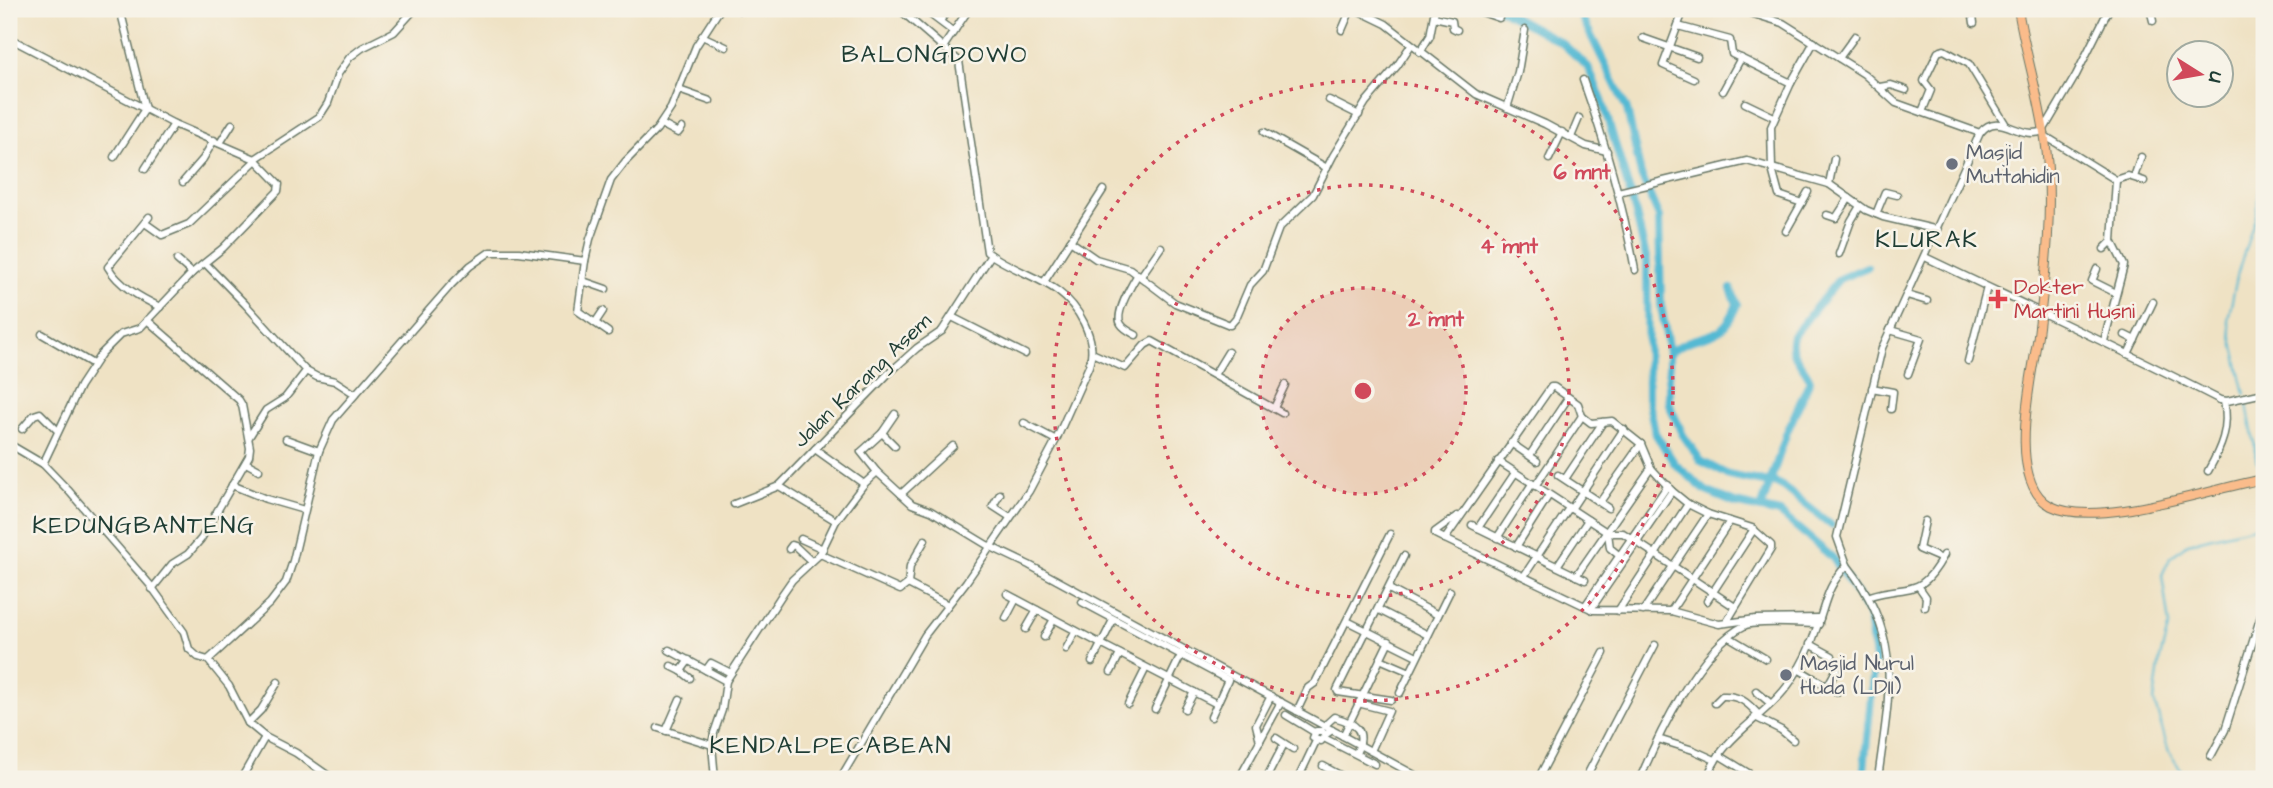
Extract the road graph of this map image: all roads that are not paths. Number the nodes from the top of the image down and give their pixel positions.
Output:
1 (120, 9) edge
2 (415, 9) edge
3 (720, 9) edge
4 (899, 9) edge
5 (925, 9) edge
6 (948, 9) edge
7 (969, 9) edge
8 (1353, 9) edge
9 (1436, 9) edge
10 (1473, 9) edge
11 (1684, 9) edge
12 (1737, 9) edge
13 (2018, 9) edge
14 (2109, 9) edge
15 (2150, 9) edge
16 (1970, 10) edge
17 (1434, 17) junction
18 (1499, 18) dead end
19 (940, 21) junction
20 (2153, 21) dead end
21 (1974, 23) dead end
22 (1678, 26) junction
23 (955, 30) junction
24 (1342, 30) dead end
25 (1457, 30) dead end
26 (1524, 30) dead end
27 (702, 36) junction
28 (1854, 36) dead end
29 (9, 38) edge
30 (1643, 38) dead end
31 (1814, 42) junction
32 (946, 43) junction
33 (1411, 45) junction
34 (726, 47) dead end
35 (1670, 48) junction
36 (1420, 52) junction
37 (1697, 57) dead end
38 (1741, 58) junction
39 (1839, 58) junction
40 (1694, 79) dead end
41 (1583, 80) dead end
42 (1791, 83) junction
43 (1880, 87) junction
44 (1906, 89) dead end
45 (679, 90) junction
46 (1723, 90) dead end
47 (1329, 100) dead end
48 (710, 101) dead end
49 (1745, 103) dead end
50 (1507, 108) junction
51 (145, 109) junction
52 (1922, 113) junction
53 (1359, 115) junction
54 (1774, 117) junction
55 (1579, 118) dead end
56 (174, 124) junction
57 (232, 124) dead end
58 (661, 124) junction
59 (2006, 125) junction
60 (682, 128) dead end
61 (1264, 132) dead end
62 (1562, 132) junction
63 (1980, 133) junction
64 (2044, 134) junction
65 (1572, 137) junction
66 (217, 142) junction
67 (1607, 152) junction
68 (114, 157) dead end
69 (2141, 157) dead end
70 (1549, 159) dead end
71 (1834, 159) dead end
72 (255, 160) junction
73 (1327, 168) junction
74 (145, 169) dead end
75 (1772, 169) junction
76 (2134, 177) junction
77 (2120, 178) junction
78 (2144, 181) dead end
79 (183, 182) dead end
80 (1829, 184) junction
81 (1103, 190) dead end
82 (1620, 192) junction
83 (1808, 192) dead end
84 (1896, 195) dead end
85 (1849, 198) junction
86 (1802, 203) junction
87 (1860, 206) junction
88 (1876, 214) junction
89 (1828, 215) dead end
90 (1938, 230) junction
91 (1786, 231) dead end
92 (2112, 241) junction
93 (1070, 242) junction
94 (1161, 247) dead end
95 (2104, 249) dead end
96 (1839, 254) dead end
97 (991, 255) junction
98 (1925, 257) junction
99 (177, 260) dead end
100 (585, 261) junction
101 (205, 264) junction
102 (2097, 269) dead end
103 (1635, 270) dead end
104 (192, 273) junction
105 (1140, 275) junction
106 (1046, 279) junction
107 (583, 281) junction
108 (1987, 287) junction
109 (606, 289) dead end
110 (2116, 293) junction
111 (1907, 295) junction
112 (1927, 301) dead end
113 (2153, 302) dead end
114 (160, 307) junction
115 (603, 312) dead end
116 (2041, 312) junction
117 (952, 317) junction
118 (147, 320) junction
119 (595, 323) junction
120 (1890, 330) junction
121 (608, 332) dead end
122 (41, 334) dead end
123 (1136, 335) dead end
124 (2124, 335) dead end
125 (2135, 340) junction
126 (2106, 342) junction
127 (1228, 352) dead end
128 (1026, 354) dead end
129 (1095, 354) junction
130 (2128, 354) junction
131 (1968, 361) dead end
132 (93, 364) junction
133 (306, 371) junction
134 (1908, 374) dead end
135 (1214, 375) junction
136 (1284, 385) dead end
137 (1872, 388) junction
138 (2264, 393) edge
139 (355, 394) junction
140 (1568, 398) junction
141 (2228, 400) junction
142 (1274, 408) junction
143 (1891, 409) dead end
144 (895, 414) dead end
145 (1282, 414) dead end
146 (1582, 416) junction
147 (1603, 422) junction
148 (1024, 424) dead end
149 (22, 429) dead end
150 (1624, 429) junction
151 (58, 431) junction
152 (882, 433) junction
153 (248, 438) junction
154 (286, 439) dead end
155 (1056, 440) junction
156 (1511, 443) junction
157 (9, 444) edge
158 (1640, 444) junction
159 (895, 446) dead end
160 (953, 446) dead end
161 (816, 449) junction
162 (318, 451) junction
163 (1530, 455) junction
164 (1498, 461) junction
165 (1537, 461) dead end
166 (246, 463) junction
167 (43, 464) junction
168 (1651, 468) junction
169 (259, 470) dead end
170 (2208, 471) dead end
171 (877, 472) junction
172 (1515, 473) junction
173 (1558, 475) dead end
174 (1565, 479) junction
175 (2264, 479) edge
176 (864, 484) junction
177 (232, 485) junction
178 (1534, 485) junction
179 (779, 486) junction
180 (1670, 488) junction
181 (1583, 492) junction
182 (901, 494) junction
183 (999, 494) dead end
184 (1549, 495) junction
185 (1600, 502) junction
186 (734, 504) dead end
187 (1688, 504) junction
188 (1608, 508) dead end
189 (1570, 509) junction
190 (304, 510) junction
191 (1462, 513) junction
192 (1708, 514) junction
193 (1010, 517) junction
194 (1588, 520) junction
195 (836, 521) junction
196 (1730, 521) junction
197 (1925, 521) dead end
198 (1754, 529) junction
199 (1607, 532) junction
200 (1390, 534) dead end
201 (1497, 538) junction
202 (801, 539) dead end
203 (1445, 539) junction
204 (1635, 539) junction
205 (925, 540) dead end
206 (990, 546) junction
207 (1516, 547) junction
208 (789, 549) dead end
209 (821, 552) junction
210 (1656, 553) junction
211 (1404, 556) dead end
212 (1536, 556) junction
213 (1623, 558) junction
214 (811, 561) junction
215 (1557, 566) junction
216 (1674, 566) junction
217 (1845, 567) junction
218 (1524, 576) junction
219 (1576, 576) junction
220 (1692, 578) junction
221 (1585, 580) dead end
222 (148, 584) junction
223 (908, 584) junction
224 (1917, 588) junction
225 (1388, 589) junction
226 (1450, 591) dead end
227 (1714, 592) junction
228 (1007, 594) dead end
229 (1870, 596) junction
230 (1016, 599) junction
231 (1707, 601) dead end
232 (1082, 603) dead end
233 (948, 605) junction
234 (2264, 606) edge
235 (1735, 607) junction
236 (1926, 607) dead end
237 (1588, 608) junction
238 (1037, 610) junction
239 (1379, 610) junction
240 (1618, 611) junction
241 (1643, 611) junction
242 (1671, 611) junction
243 (1438, 615) junction
244 (1006, 618) dead end
245 (1054, 619) junction
246 (1113, 620) junction
247 (1347, 621) junction
248 (1819, 621) junction
249 (1740, 622) junction
250 (1726, 623) junction
251 (1026, 629) dead end
252 (1076, 631) junction
253 (1368, 631) junction
254 (1428, 635) junction
255 (1044, 637) dead end
256 (1729, 637) junction
257 (1389, 642) junction
258 (1101, 644) junction
259 (1655, 645) dead end
260 (1810, 645) junction
261 (1066, 649) dead end
262 (669, 650) dead end
263 (1183, 652) junction
264 (1604, 653) dead end
265 (1120, 654) junction
266 (1417, 656) junction
267 (1832, 656) dead end
268 (1380, 659) junction
269 (1766, 659) dead end
270 (208, 660) junction
271 (689, 660) junction
272 (1092, 662) dead end
273 (671, 666) dead end
274 (1838, 667) dead end
275 (1146, 668) junction
276 (1798, 669) junction
277 (706, 670) junction
278 (681, 671) junction
279 (1111, 672) dead end
280 (731, 673) junction
281 (1409, 673) junction
282 (690, 678) dead end
283 (1230, 678) junction
284 (1169, 680) junction
285 (726, 681) junction
286 (278, 682) dead end
287 (1828, 685) junction
288 (1756, 691) dead end
289 (1194, 692) junction
290 (1837, 692) dead end
291 (1400, 693) dead end
292 (1271, 696) junction
293 (680, 699) dead end
294 (1360, 699) junction
295 (1391, 700) dead end
296 (1281, 702) junction
297 (1715, 703) dead end
298 (1770, 703) junction
299 (1128, 704) dead end
300 (1217, 704) junction
301 (1155, 709) dead end
302 (1185, 709) dead end
303 (1297, 711) junction
304 (1286, 715) dead end
305 (1757, 715) junction
306 (1211, 717) dead end
307 (248, 723) junction
308 (1349, 723) junction
309 (1321, 724) junction
310 (658, 728) dead end
311 (1332, 730) junction
312 (666, 731) junction
313 (1315, 731) junction
314 (1325, 736) junction
315 (1343, 736) junction
316 (265, 737) junction
317 (1276, 738) dead end
318 (1658, 739) junction
319 (1793, 740) dead end
320 (1260, 741) junction
321 (1316, 741) junction
322 (1284, 744) junction
323 (1360, 745) junction
324 (712, 746) junction
325 (1293, 749) dead end
326 (1371, 751) junction
327 (1356, 753) junction
328 (2211, 756) dead end
329 (1717, 757) junction
330 (1375, 764) dead end
331 (1323, 766) dead end
332 (1744, 770) junction
333 (1332, 771) junction
334 (330, 777) edge
335 (1641, 777) edge
336 (241, 779) edge
337 (715, 779) edge
338 (839, 779) edge
339 (1239, 779) edge
340 (1266, 779) edge
341 (1297, 779) edge
342 (1328, 779) edge
343 (1347, 779) edge
344 (1422, 779) edge
345 (1538, 779) edge
346 (1585, 779) edge
347 (1654, 779) edge
348 (1707, 779) edge
349 (1739, 779) edge
350 (1758, 779) edge
351 (1878, 779) edge

1 - 51 street
2 - 72 street
3 - 27 street
4 - 32 street
5 - 19 street
6 - 19 street
7 - 23 street
8 - 24 street
8 - 33 street
9 - 17 street
10 - 18 street
11 - 22 street
12 - 31 street
13 - 64 main road
14 - 64 street
15 - 20 street
16 - 21 street
17 - 25 street
17 - 36 street
19 - 23 street
22 - 35 street
22 - 38 street
23 - 32 street
26 - 50 street
27 - 34 street
27 - 45 street
28 - 39 street
29 - 51 street
30 - 35 street
31 - 39 street
31 - 42 street
32 - 97 street
33 - 36 street
33 - 53 street
35 - 37 street
35 - 40 street
36 - 50 street
38 - 42 street
38 - 46 street
39 - 43 street
41 - 67 street
42 - 54 street
43 - 44 street
43 - 52 street
45 - 48 street
45 - 58 street
47 - 53 street
49 - 54 street
50 - 62 street
51 - 56 street
51 - 68 street
52 - 59 street
52 - 63 street
53 - 73 street
54 - 75 street
55 - 65 street
56 - 66 street
56 - 74 street
57 - 66 street
58 - 60 street
58 - 100 street
59 - 63 street
59 - 64 street
61 - 73 street
62 - 65 street
62 - 70 street
63 - 90 street
64 - 77 street
64 - 116 main road
65 - 67 street
66 - 72 street
66 - 79 street
67 - 82 street
69 - 76 street
71 - 80 street
72 - 101 street
72 - 114 street
73 - 105 street
75 - 80 street
75 - 82 street
75 - 86 street
76 - 77 street
76 - 78 street
77 - 92 street
80 - 85 street
81 - 93 street
82 - 103 street
83 - 86 street
84 - 88 street
85 - 87 street
85 - 89 street
86 - 91 street
87 - 88 street
87 - 96 street
88 - 90 street
90 - 98 street
92 - 95 street
92 - 110 street
93 - 105 street
93 - 106 street
94 - 105 street
97 - 106 street
97 - 117 street, Jalan Karang Asem
98 - 108 street
98 - 111 street
99 - 104 street
100 - 107 street
100 - 139 street
101 - 104 street
101 - 133 street
102 - 110 street
104 - 114 street
105 - 123 street
106 - 129 street
107 - 109 street
107 - 119 street
108 - 116 street
108 - 131 street
110 - 126 street
111 - 112 street
111 - 120 street
113 - 125 street
114 - 118 street
115 - 119 street
116 - 126 street
116 - 175 main road
117 - 128 street
117 - 161 street, Jalan Karang Asem
118 - 132 street
118 - 153 street
119 - 121 street
120 - 134 street
120 - 137 street
122 - 132 street
124 - 125 street
125 - 130 street
126 - 130 street
127 - 135 street
129 - 135 street
129 - 155 street
130 - 141 street
132 - 151 street
133 - 139 street
133 - 153 street
135 - 142 street
136 - 142 street
137 - 143 street
137 - 217 street
138 - 141 street
139 - 162 street
140 - 146 street
140 - 156 street
140 - 163 street
141 - 170 street
142 - 145 street
144 - 152 street
146 - 147 street
146 - 178 street
147 - 150 street
147 - 174 street
148 - 155 street
149 - 151 street
150 - 158 street
150 - 181 street
151 - 167 street
152 - 159 street
152 - 171 street
153 - 166 street
154 - 162 street
155 - 193 street
156 - 163 street
156 - 164 street
157 - 167 street
158 - 168 street
158 - 185 street
160 - 182 street
161 - 176 street
161 - 179 street, Jalan Karang Asem
162 - 190 street
163 - 165 street
164 - 172 street
164 - 191 street
166 - 169 street
166 - 177 street
167 - 222 street
168 - 180 street
168 - 199 street
171 - 176 street
171 - 182 street
172 - 178 street
172 - 201 street
173 - 174 street
174 - 181 street
176 - 195 street
177 - 190 street
177 - 222 street
178 - 184 street
178 - 201 street
179 - 186 street, Jalan Karang Asem
179 - 195 street
180 - 187 street
180 - 204 street
181 - 185 street
181 - 189 street
182 - 206 street
183 - 193 street
184 - 189 street
184 - 207 street
185 - 188 street
187 - 192 street
187 - 210 street
189 - 194 street
189 - 212 street
190 - 270 street
191 - 203 street
191 - 203 street
192 - 196 street
192 - 216 street
193 - 206 street
194 - 199 street
194 - 215 street
195 - 209 street
196 - 198 street
196 - 220 street
197 - 224 street
198 - 227 street
198 - 235 street
199 - 204 street
199 - 213 street
199 - 219 street
200 - 247 street
201 - 207 street
202 - 209 street
203 - 218 street
204 - 210 street
204 - 213 street
205 - 223 street
206 - 233 street
206 - 263 street
207 - 212 street
208 - 214 street
209 - 214 street
209 - 223 street
210 - 216 street
210 - 240 street
211 - 225 street
212 - 215 street
212 - 218 street
213 - 237 street
214 - 280 street
215 - 219 street
216 - 220 street
216 - 241 street
217 - 229 street
217 - 248 street
218 - 237 street
219 - 221 street
220 - 227 street
220 - 242 street
222 - 270 street
223 - 233 street
224 - 229 street
224 - 236 street
225 - 239 street
225 - 243 street
226 - 243 street
227 - 231 street
227 - 235 street
228 - 230 street
229 - 351 street
230 - 238 street
230 - 244 street
232 - 246 street
233 - 338 street
234 - 328 street
235 - 250 street
237 - 240 street
238 - 245 street
238 - 251 street
239 - 253 street
239 - 254 street
240 - 241 street
241 - 242 street
242 - 250 street
243 - 254 street
245 - 252 street
245 - 255 street
246 - 258 street
246 - 263 street
247 - 253 street
247 - 303 street
248 - 249 street
248 - 260 street
249 - 250 street
249 - 256 street
252 - 258 street
252 - 261 street
253 - 257 street
253 - 294 street
254 - 266 street
256 - 269 street
256 - 318 street
257 - 266 street
257 - 268 street
258 - 265 street
258 - 272 street
259 - 346 street
260 - 267 street
260 - 276 street
262 - 271 street
263 - 283 street
263 - 284 street
264 - 345 street
265 - 275 street
265 - 279 street
266 - 281 street
268 - 281 street
268 - 294 street
270 - 307 street
271 - 277 street
271 - 278 street
273 - 278 street
274 - 287 street
275 - 284 street
275 - 299 street
276 - 287 street
276 - 298 street
277 - 280 street
277 - 285 street
278 - 282 street
280 - 285 street
281 - 291 street
283 - 292 street
283 - 300 street
284 - 289 street
284 - 301 street
285 - 324 street
286 - 307 street
287 - 290 street
288 - 298 street
289 - 300 street
289 - 302 street
292 - 296 street
292 - 320 street
293 - 312 street
294 - 295 street
294 - 308 street
294 - 326 street
296 - 303 street
296 - 320 street
297 - 305 street
298 - 305 street
300 - 306 street
303 - 309 street
304 - 313 street
305 - 319 street
305 - 329 street
307 - 316 street
308 - 309 street
308 - 315 street
308 - 323 street
309 - 311 street
309 - 313 street
310 - 312 street
311 - 314 street
311 - 315 street
312 - 324 street
313 - 314 street
313 - 321 street
314 - 321 street
314 - 327 street
315 - 323 street
316 - 334 street
316 - 336 street
317 - 322 street
318 - 329 street
318 - 335 street
320 - 339 street
321 - 341 street
322 - 325 street
322 - 340 street
323 - 326 street
323 - 327 street
324 - 337 street
326 - 344 street
327 - 330 street
329 - 332 street
329 - 348 street
331 - 333 street
332 - 349 street
332 - 350 street
333 - 342 street
333 - 343 street
335 - 347 street

